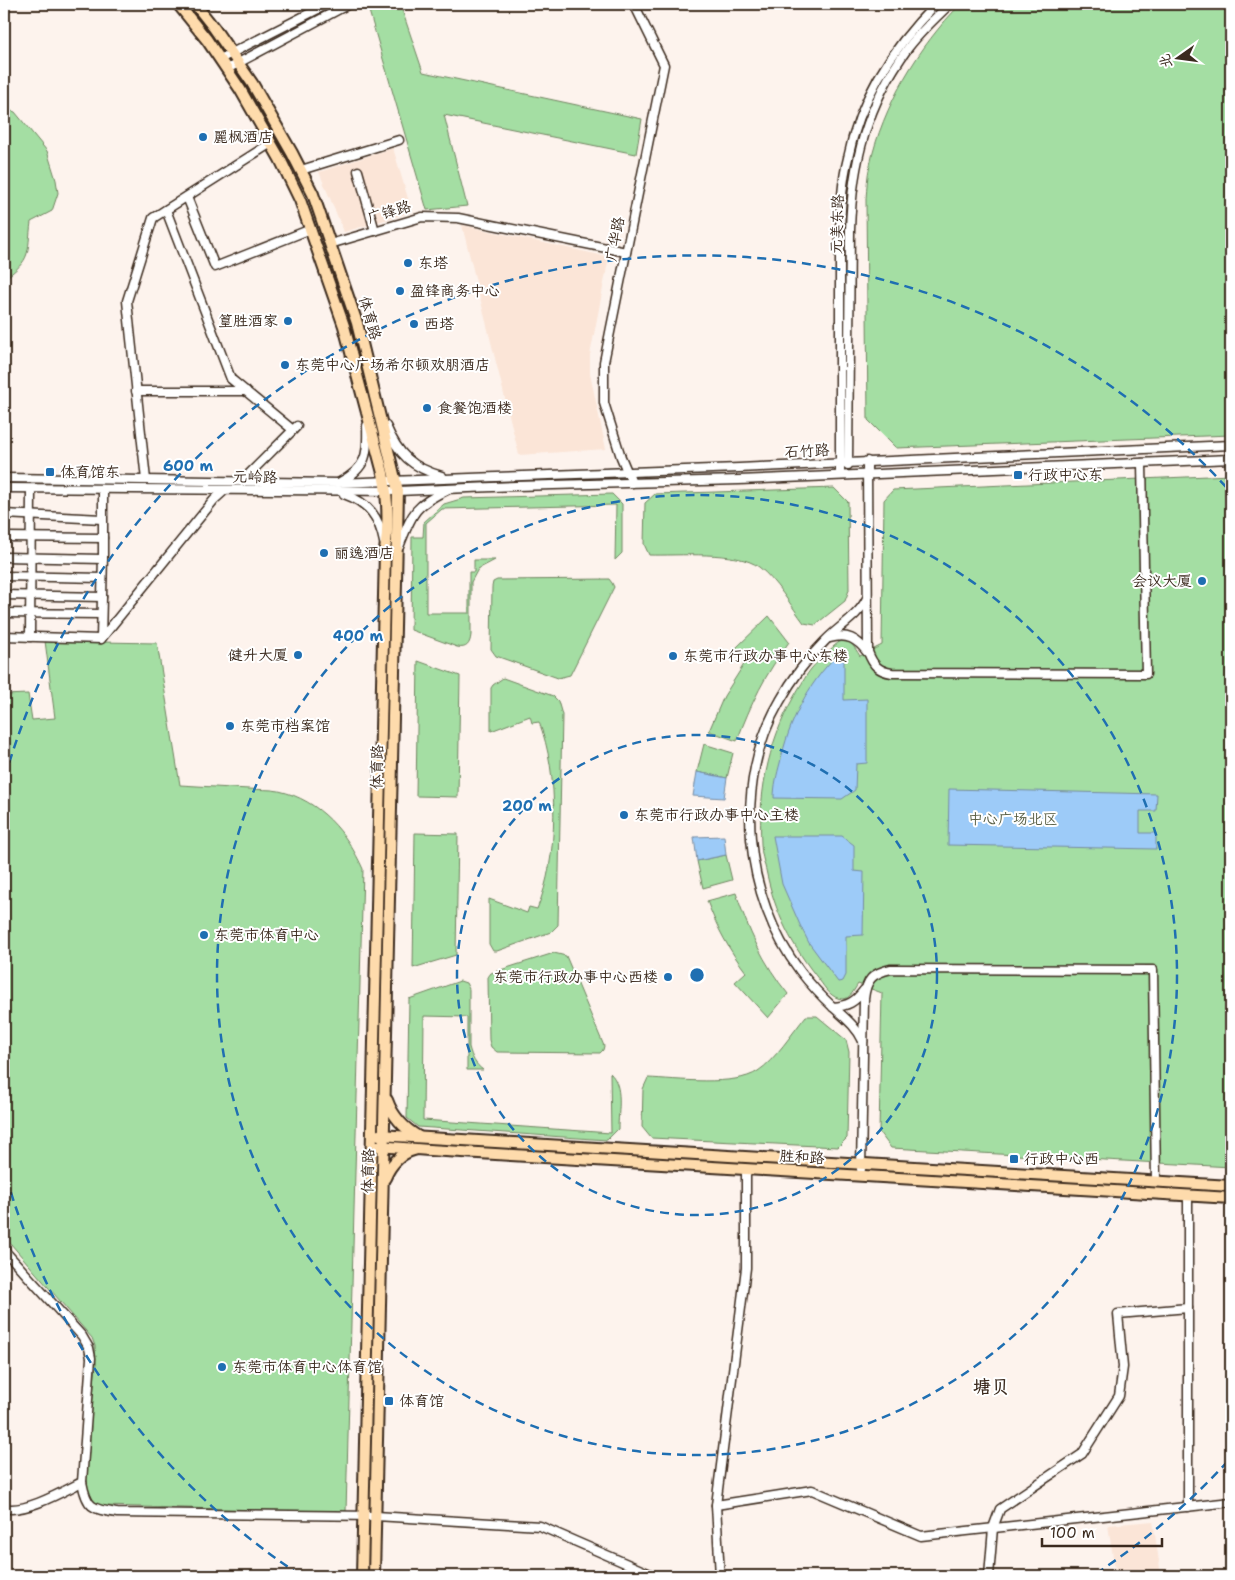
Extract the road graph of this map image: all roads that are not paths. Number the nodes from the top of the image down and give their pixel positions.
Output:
1 (178, 4) edge
2 (195, 4) edge
3 (328, 4) edge
4 (348, 4) edge
5 (634, 4) edge
6 (936, 4) edge
7 (950, 4) edge
8 (232, 53) junction
9 (220, 59) junction
10 (238, 62) junction
11 (227, 69) junction
12 (399, 140) dead end
13 (272, 143) junction
14 (301, 170) junction
15 (358, 171) dead end
16 (187, 197) junction
17 (166, 210) junction
18 (311, 229) junction
19 (375, 231) junction
20 (330, 244) junction
21 (626, 252) junction
22 (136, 391) junction
23 (246, 391) junction
24 (380, 413) junction
25 (367, 416) junction
26 (1231, 445) edge
27 (1231, 459) edge
28 (867, 461) junction
29 (848, 462) junction
30 (839, 463) junction
31 (1142, 463) junction
32 (627, 471) junction
33 (868, 474) junction
34 (840, 475) junction
35 (848, 475) junction
36 (4, 478) edge
37 (448, 478) junction
38 (146, 480) junction
39 (396, 480) junction
40 (242, 481) junction
41 (338, 482) junction
42 (632, 483) junction
43 (385, 486) junction
44 (4, 488) edge
45 (31, 489) junction
46 (102, 489) junction
47 (451, 489) junction
48 (224, 491) junction
49 (398, 491) junction
50 (338, 492) junction
51 (4, 514) edge
52 (31, 515) junction
53 (102, 519) junction
54 (4, 536) edge
55 (31, 537) junction
56 (102, 538) junction
57 (385, 551) junction
58 (397, 551) junction
59 (4, 557) edge
60 (31, 557) junction
61 (103, 558) junction
62 (4, 576) edge
63 (30, 577) junction
64 (102, 578) junction
65 (4, 595) edge
66 (30, 596) junction
67 (868, 596) junction
68 (102, 597) junction
69 (4, 613) edge
70 (30, 613) junction
71 (101, 614) junction
72 (4, 636) edge
73 (30, 637) junction
74 (100, 639) junction
75 (826, 640) junction
76 (868, 652) junction
77 (866, 988) junction
78 (833, 1007) junction
79 (864, 1043) junction
80 (385, 1088) junction
81 (419, 1137) junction
82 (372, 1140) junction
83 (384, 1141) junction
84 (419, 1150) junction
85 (861, 1164) junction
86 (746, 1169) junction
87 (860, 1176) junction
88 (1156, 1182) junction
89 (1231, 1186) edge
90 (383, 1189) junction
91 (1188, 1196) junction
92 (1231, 1198) edge
93 (4, 1250) edge
94 (1188, 1308) junction
95 (82, 1482) junction
96 (1231, 1502) edge
97 (716, 1505) junction
98 (1188, 1507) junction
99 (4, 1508) edge
100 (364, 1516) junction
101 (376, 1516) junction
102 (993, 1528) junction
103 (362, 1576) edge
104 (374, 1576) edge
105 (655, 1576) edge
106 (720, 1576) edge
107 (989, 1576) edge

1 - 9 main road, 体育路
2 - 8 main road, 体育路
3 - 8 street
4 - 10 street
5 - 21 street, 广华路
6 - 30 street, 元美东路
7 - 29 street, 元美东路
8 - 9 street
8 - 10 main road, 体育路
9 - 11 main road, 体育路
10 - 11 street
10 - 14 main road, 体育路
11 - 13 main road, 体育路
12 - 14 street
13 - 16 street
13 - 18 main road, 体育路
14 - 20 main road, 体育路
15 - 19 street
16 - 17 street
16 - 18 street
17 - 22 street
17 - 23 street
18 - 25 main road, 体育路
19 - 20 street, 广锋路
19 - 21 street, 广锋路
20 - 24 main road, 体育路
21 - 32 street, 广华路
22 - 23 street
22 - 38 street
23 - 40 street
24 - 37 street
24 - 39 main road, 体育路
25 - 41 street
25 - 43 main road, 体育路
26 - 28 street, 石竹路
27 - 31 street, 石竹路
28 - 29 street, 石竹路
28 - 33 street
29 - 30 street, 石竹路
29 - 35 street, 元美东路
30 - 32 street, 石竹路
30 - 34 street, 元美东路
31 - 33 street, 石竹路
31 - 76 street
32 - 37 street, 石竹路
32 - 42 street, 广华路
33 - 35 street, 石竹路
33 - 67 street
34 - 35 street, 石竹路
34 - 42 street, 石竹路
36 - 38 street, 元岭路
37 - 39 street, 石竹路
38 - 40 street, 元岭路
39 - 43 street, 石竹路
39 - 49 main road, 体育路
40 - 41 street, 元岭路
41 - 43 street, 元岭路
42 - 47 street, 石竹路
43 - 49 street, 石竹路
43 - 50 street, 元岭路
43 - 57 main road, 体育路
44 - 45 street, 元岭路
45 - 46 street, 元岭路
45 - 52 street
46 - 48 street, 元岭路
46 - 53 street
47 - 49 street, 石竹路
47 - 58 street
48 - 50 street, 元岭路
48 - 74 street
49 - 58 main road, 体育路
50 - 57 street
51 - 52 street
52 - 53 street
52 - 55 street
53 - 56 street
54 - 55 street
55 - 56 street
55 - 60 street
56 - 61 street
57 - 82 main road, 体育路
58 - 80 main road, 体育路
59 - 60 street
60 - 61 street
60 - 63 street
61 - 64 street
62 - 63 street
63 - 64 street
63 - 66 street
64 - 68 street
65 - 66 street
66 - 68 street
66 - 70 street
67 - 75 street
67 - 76 street
68 - 71 street
69 - 70 street
70 - 71 street
70 - 73 street
71 - 74 street
72 - 73 street
73 - 74 street
75 - 76 street
75 - 78 street
77 - 78 street
77 - 79 street
77 - 88 street
78 - 79 street
79 - 85 street
80 - 81 main road
80 - 83 main road, 体育路
81 - 83 main road, 胜和路
81 - 85 main road, 胜和路
82 - 83 main road, 胜和路
82 - 100 main road, 体育路
83 - 84 main road, 胜和路
83 - 90 main road, 体育路
84 - 86 main road, 胜和路
84 - 90 main road
85 - 87 street
85 - 88 main road, 胜和路
86 - 87 main road, 胜和路
86 - 97 street
87 - 91 main road, 胜和路
88 - 89 main road, 胜和路
90 - 101 main road, 体育路
91 - 92 main road, 胜和路
91 - 94 street
93 - 95 street
94 - 98 street
94 - 102 street
95 - 99 street
95 - 100 street
96 - 98 street
97 - 102 street
97 - 106 street
98 - 102 street
100 - 101 street
100 - 103 main road, 体育路
101 - 104 main road, 体育路
101 - 105 street
102 - 107 street

